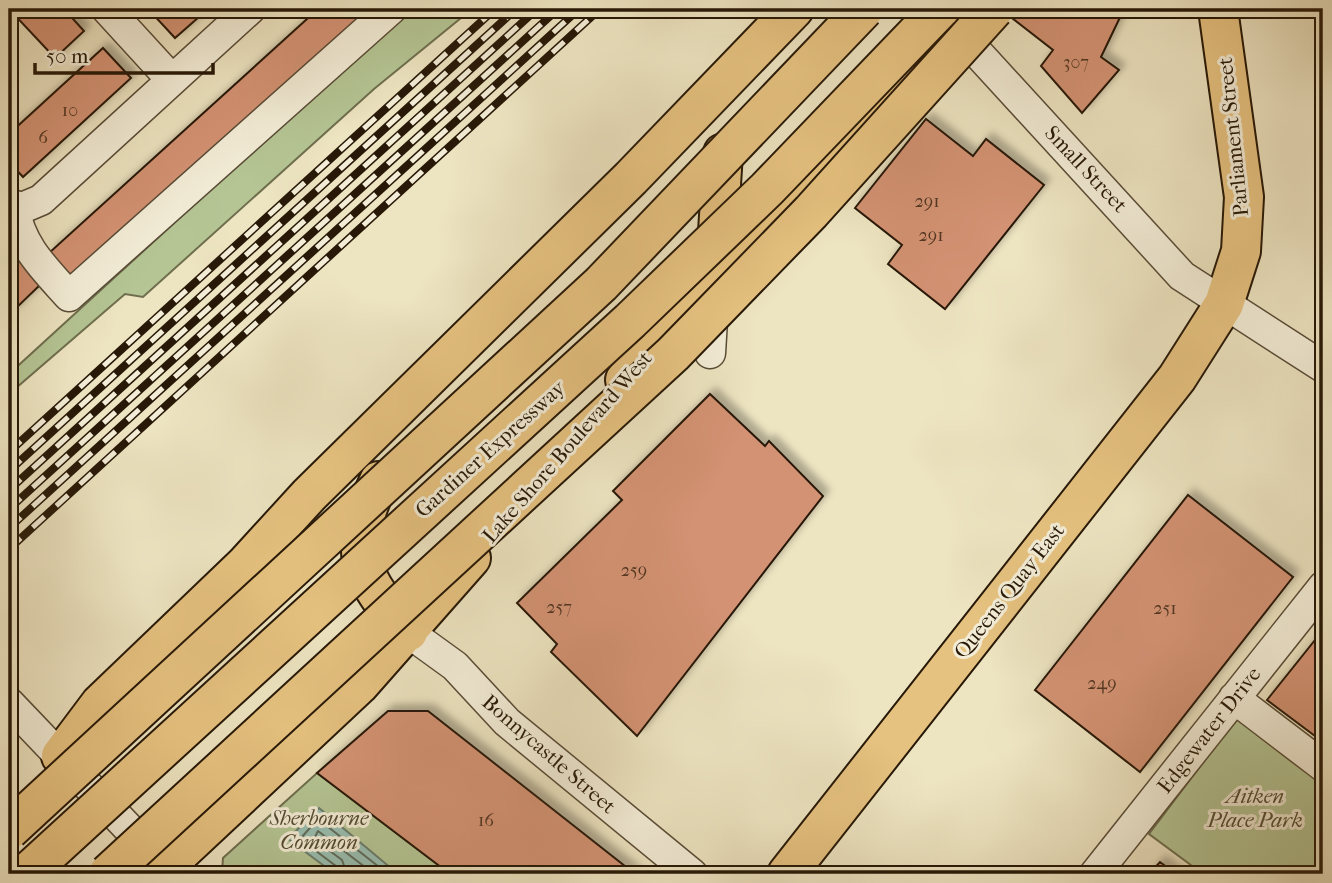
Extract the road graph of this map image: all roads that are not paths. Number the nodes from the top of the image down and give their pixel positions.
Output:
1 (107, 9) edge
2 (250, 9) edge
3 (389, 9) edge
4 (794, 9) edge
5 (864, 9) edge
6 (886, 9) edge
7 (993, 9) edge
8 (1218, 9) edge
9 (954, 14) edge
10 (172, 80) junction
11 (723, 153) junction
12 (12, 205) edge
13 (716, 275) junction
14 (1224, 304) junction
15 (710, 353) dead end
16 (1323, 367) edge
17 (390, 458) junction
18 (1323, 587) edge
19 (408, 632) junction
20 (1234, 698) junction
21 (9, 703) edge
22 (61, 756) junction
23 (1323, 766) edge
24 (9, 805) edge
25 (9, 830) edge
26 (165, 872) edge
27 (26, 874) edge
28 (108, 874) edge
29 (692, 874) edge
30 (787, 874) edge
31 (1095, 874) edge

1 - 10 street
2 - 10 street
3 - 12 street
4 - 22 main road
5 - 25 main road, bridge
6 - 11 main road
7 - 28 main road, bridge
8 - 14 main road, Parliament Street
9 - 13 main road, Lake Shore Boulevard West
9 - 14 street, Small Street
9 - 27 main road, Gardiner Expressway, bridge
10 - 12 street
11 - 13 main road
11 - 17 main road
13 - 15 street
13 - 19 main road, Lake Shore Boulevard West
14 - 16 street, Small Street
14 - 30 main road, Queens Quay East
17 - 19 main road
17 - 22 main road
18 - 20 street, Edgewater Drive
19 - 26 main road, Lake Shore Boulevard West
19 - 29 street, Bonnycastle Street
20 - 23 street
20 - 31 street, Edgewater Drive
21 - 22 street
22 - 24 main road
22 - 26 street

